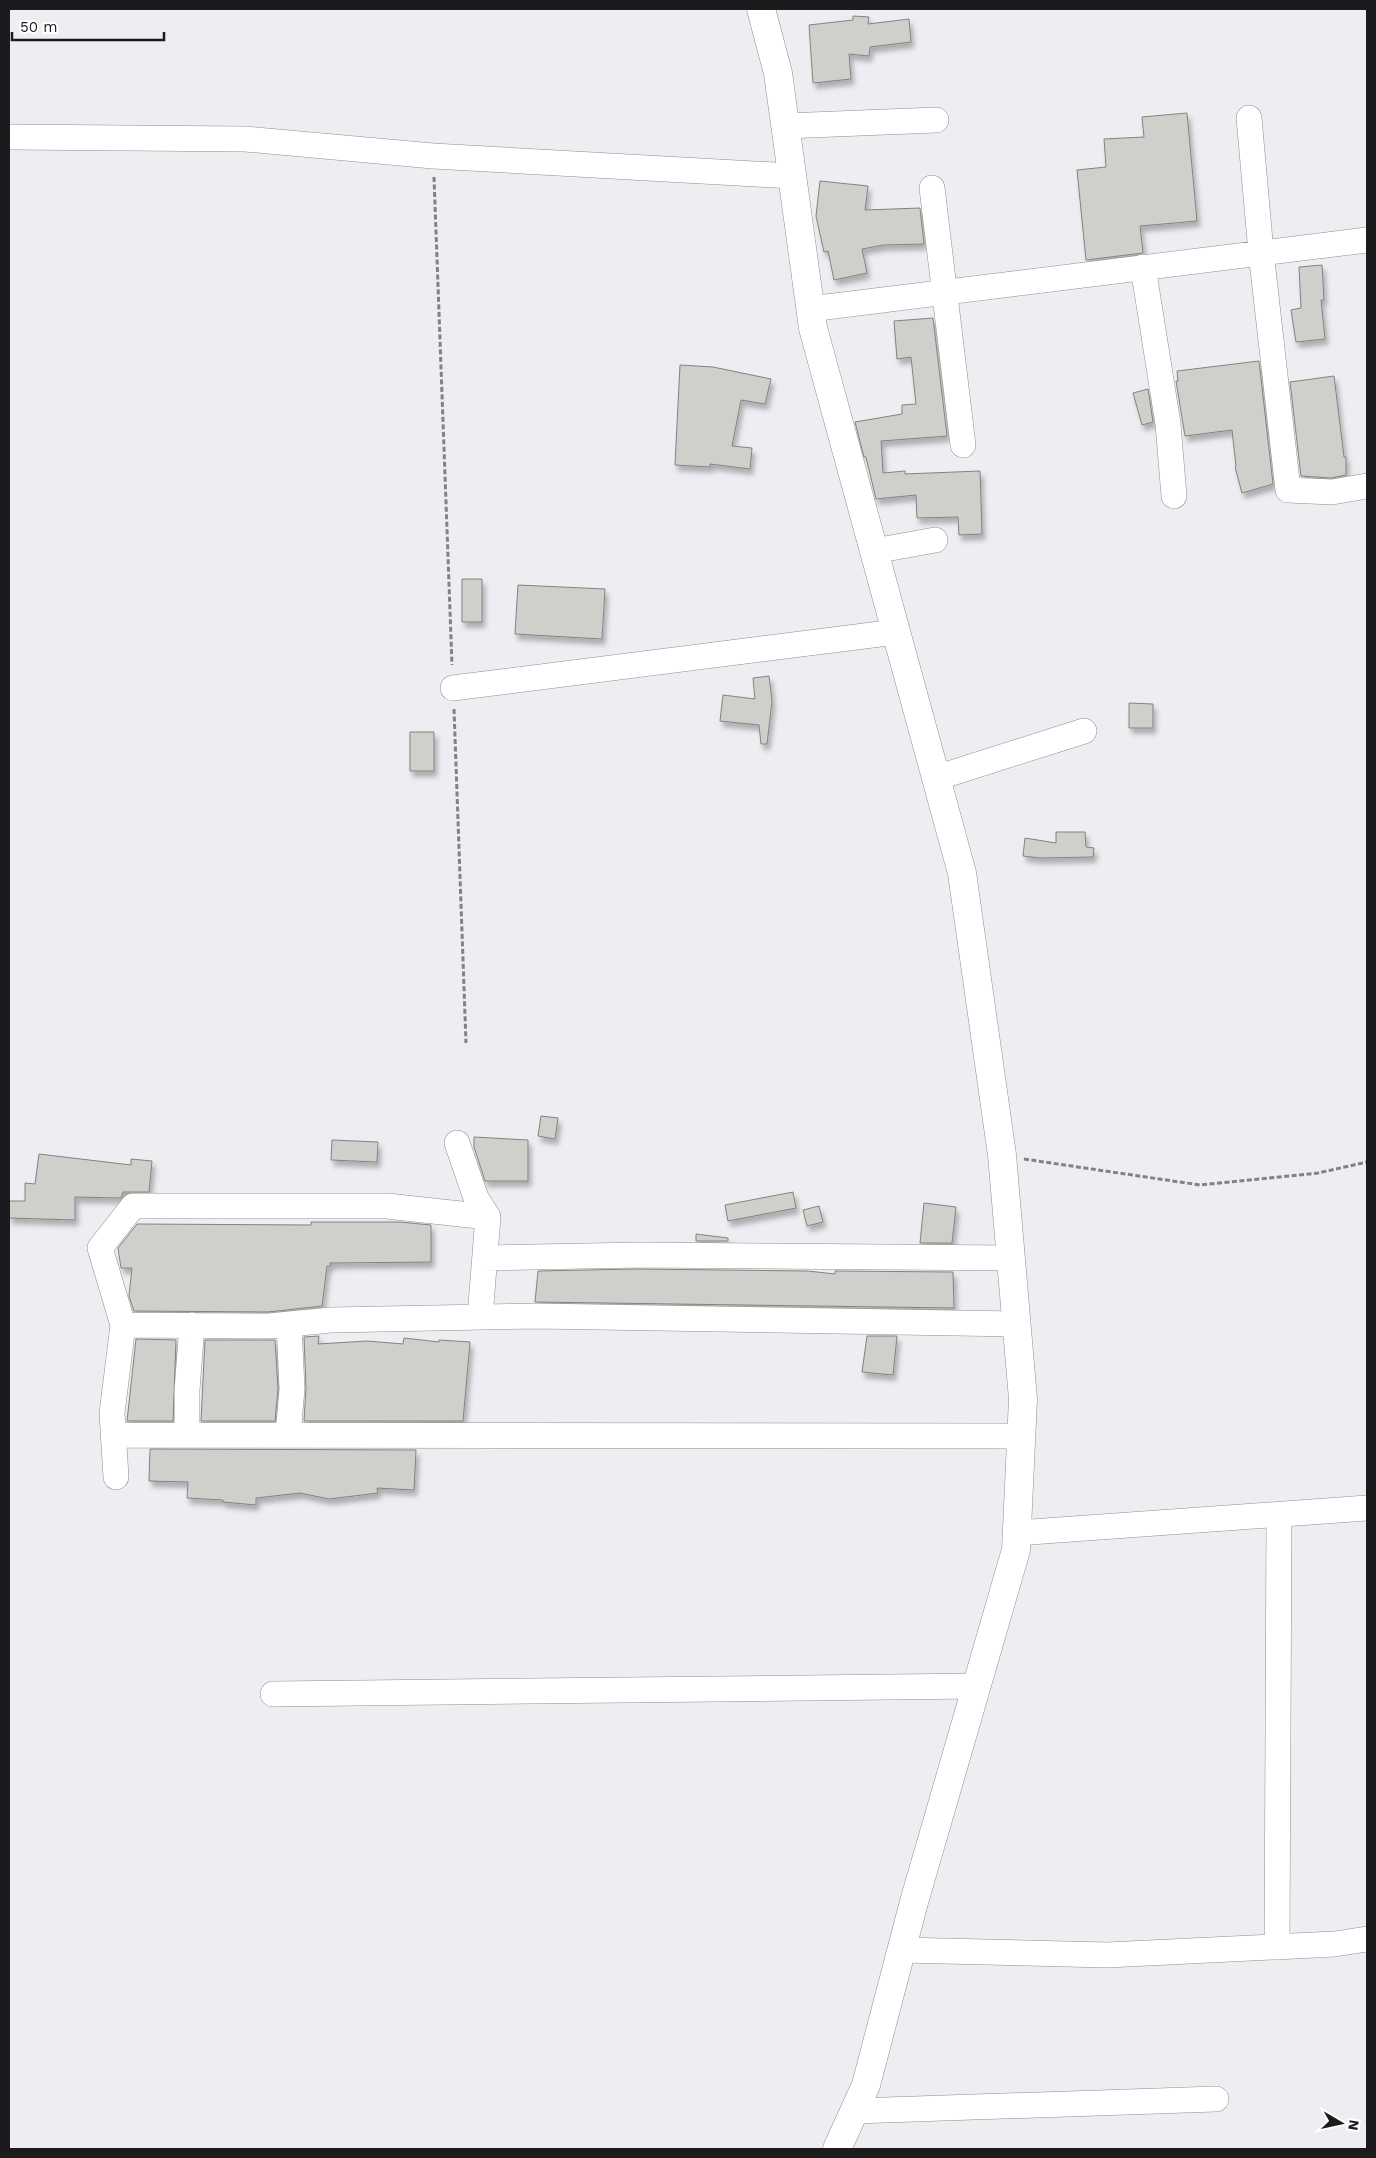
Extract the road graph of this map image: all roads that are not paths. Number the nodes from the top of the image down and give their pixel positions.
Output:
1 (761, 9) edge
2 (1249, 118) dead end
3 (936, 120) dead end
4 (785, 126) junction
5 (9, 137) edge
6 (792, 176) junction
7 (932, 188) dead end
8 (1367, 240) edge
9 (1261, 252) junction
10 (1143, 267) junction
11 (944, 292) junction
12 (810, 309) junction
13 (963, 445) dead end
14 (1367, 486) edge
15 (1174, 496) dead end
16 (935, 540) dead end
17 (874, 551) junction
18 (896, 632) junction
19 (453, 688) road end
20 (1084, 731) dead end
21 (936, 778) junction
22 (457, 1143) dead end
23 (488, 1216) junction
24 (485, 1258) junction
25 (1011, 1258) junction
26 (480, 1317) junction
27 (289, 1324) junction
28 (1016, 1324) junction
29 (123, 1325) junction
30 (192, 1325) junction
31 (115, 1435) junction
32 (187, 1435) junction
33 (288, 1435) junction
34 (1021, 1436) junction
35 (116, 1477) dead end
36 (1367, 1508) edge
37 (1279, 1514) junction
38 (1016, 1533) junction
39 (976, 1686) junction
40 (273, 1694) dead end
41 (1367, 1939) edge
42 (1277, 1947) junction
43 (901, 1950) junction
44 (1216, 2099) dead end
45 (855, 2111) junction
46 (837, 2149) edge

1 - 4 main road
2 - 9 street
3 - 4 street
4 - 6 main road
5 - 6 street
6 - 12 main road
7 - 11 street
8 - 9 street
9 - 10 street
9 - 14 street
10 - 11 street
10 - 15 street
11 - 12 street
11 - 13 street
12 - 17 main road
16 - 17 street
17 - 18 main road
18 - 19 street
18 - 21 main road
20 - 21 street
21 - 25 main road
22 - 23 street
23 - 24 street
23 - 29 street
24 - 25 street
24 - 26 street
25 - 28 main road
26 - 27 street
26 - 28 street
27 - 30 street
27 - 33 street
28 - 34 main road
29 - 30 street
29 - 31 street
30 - 32 street
31 - 32 street
31 - 35 street
32 - 33 street
33 - 34 street
34 - 38 main road
36 - 37 street
37 - 38 street
37 - 42 street
38 - 39 main road
39 - 40 street
39 - 43 main road
41 - 42 street
42 - 43 street
43 - 45 main road
44 - 45 street
45 - 46 main road

